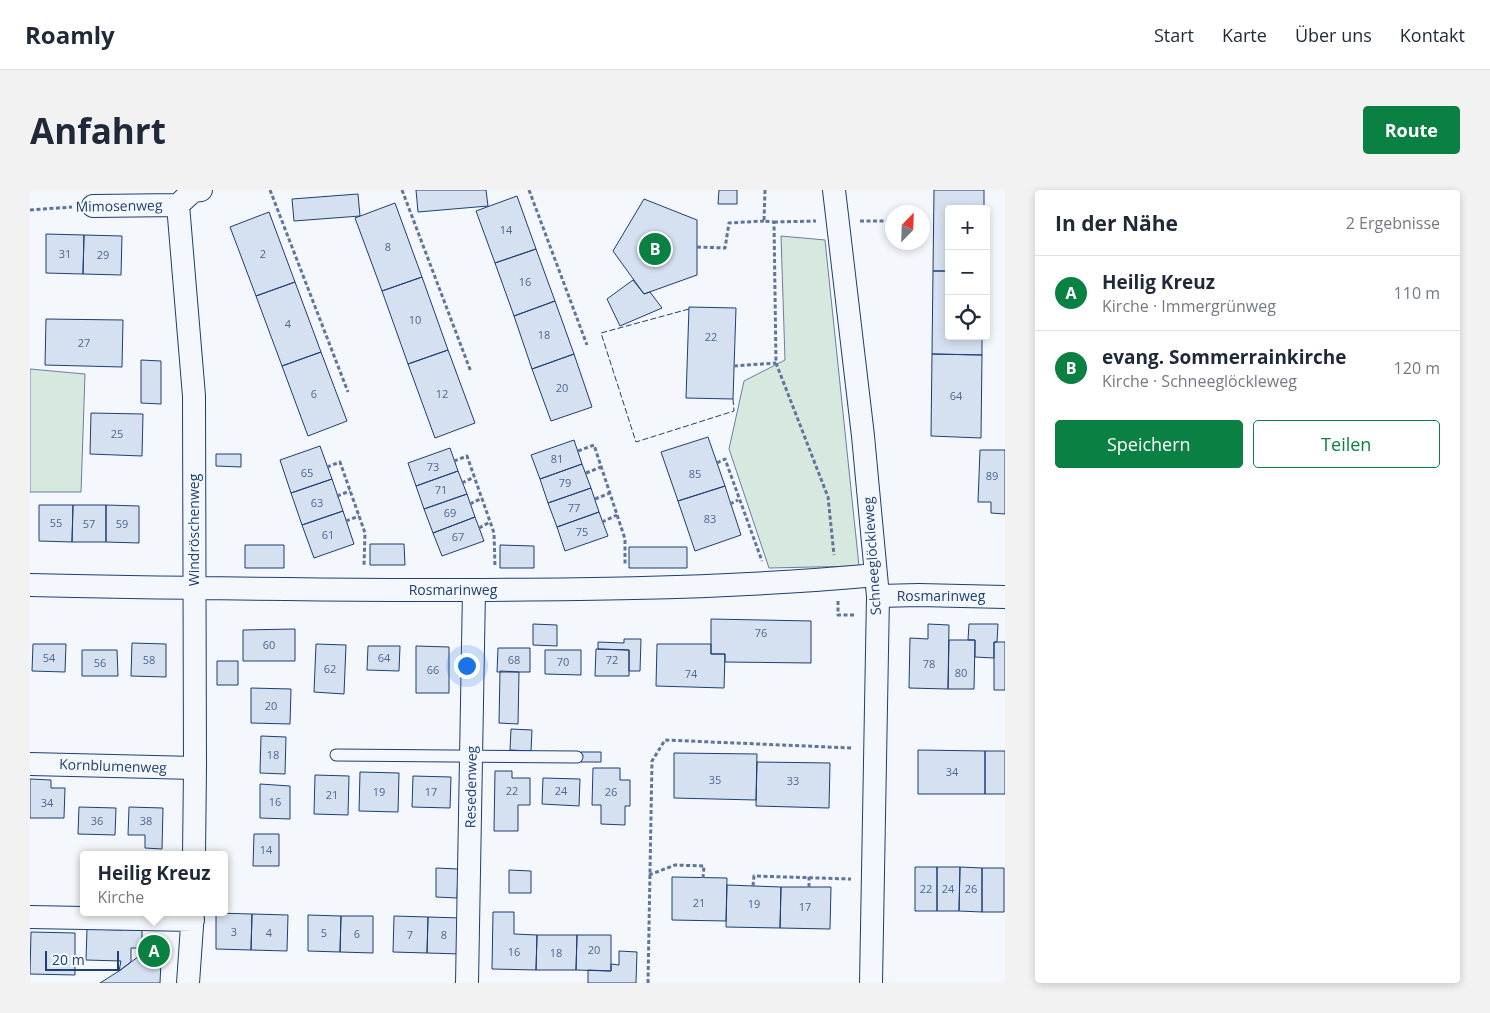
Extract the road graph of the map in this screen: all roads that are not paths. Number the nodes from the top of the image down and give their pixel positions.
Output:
1 (201, 190) edge
2 (834, 190) edge
3 (178, 205) junction
4 (93, 206) road end
5 (30, 586) edge
6 (194, 589) junction
7 (485, 590) junction
8 (877, 596) junction
9 (1005, 597) edge
10 (336, 755) dead end
11 (472, 756) junction
12 (577, 757) dead end
13 (30, 764) edge
14 (195, 768) junction
15 (194, 851) edge
16 (193, 916) edge
17 (30, 917) edge
18 (188, 983) edge
19 (467, 983) edge
20 (871, 983) edge

1 - 3 street, Mimosenweg
2 - 8 street, Schneeglöckleweg
3 - 4 street, Mimosenweg
3 - 6 street, Windröschenweg
5 - 6 street, Rosmarinweg
6 - 7 street, Rosmarinweg
6 - 14 street, Windröschenweg
7 - 8 street, Rosmarinweg
7 - 11 street, Resedenweg
8 - 9 street, Rosmarinweg
8 - 20 street, Schneeglöckleweg
10 - 11 lane
11 - 12 lane
11 - 19 street, Resedenweg
13 - 14 street, Kornblumenweg
14 - 15 street, Windröschenweg
16 - 17 street
16 - 18 street

